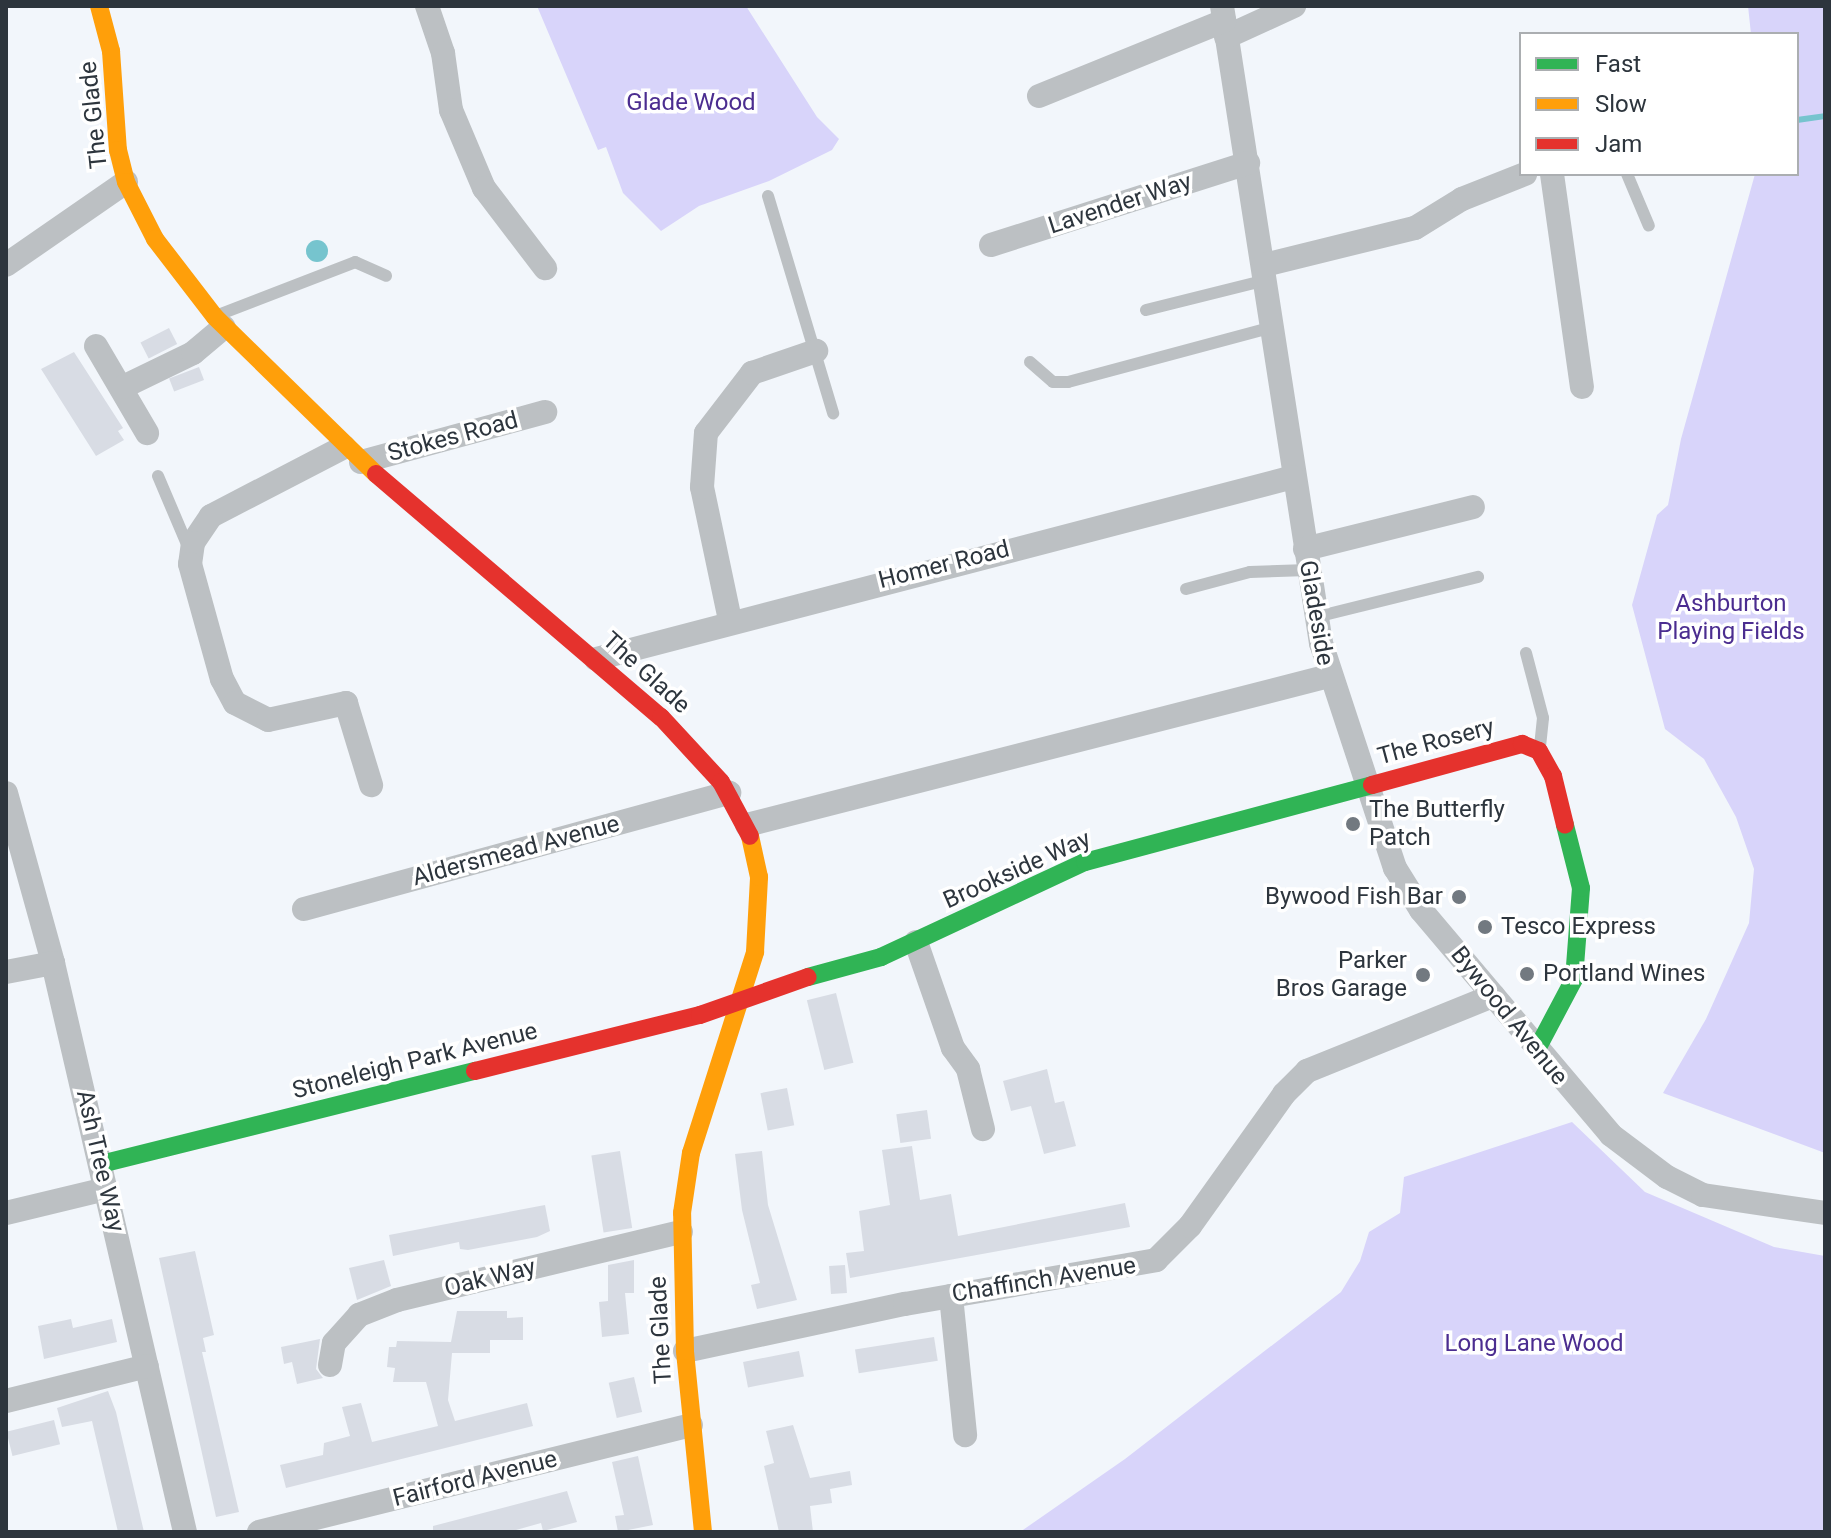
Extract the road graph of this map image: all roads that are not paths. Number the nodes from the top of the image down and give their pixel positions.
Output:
1 (99, 6) edge
2 (427, 6) edge
3 (1294, 6) edge
4 (1224, 21) edge
5 (1039, 96) dead end
6 (1248, 163) junction
7 (1520, 176) edge
8 (1552, 176) edge
9 (1628, 176) edge
10 (126, 182) junction
11 (768, 196) dead end
12 (1649, 226) dead end
13 (991, 245) dead end
14 (6, 265) edge
15 (545, 268) dead end
16 (1265, 272) junction
17 (386, 276) dead end
18 (1146, 310) dead end
19 (220, 322) junction
20 (1273, 327) junction
21 (96, 346) dead end
22 (816, 351) junction
23 (1030, 362) dead end
24 (123, 387) junction
25 (1582, 387) dead end
26 (545, 412) dead end
27 (833, 413) dead end
28 (147, 433) dead end
29 (352, 455) junction
30 (158, 476) dead end
31 (1293, 477) junction
32 (1473, 507) dead end
33 (190, 551) junction
34 (1306, 560) junction
35 (1478, 577) dead end
36 (1186, 589) dead end
37 (1316, 617) junction
38 (730, 620) junction
39 (1526, 653) dead end
40 (596, 659) junction
41 (1329, 676) junction
42 (1539, 751) junction
43 (371, 785) dead end
44 (1365, 786) junction
45 (6, 793) edge
46 (729, 793) junction
47 (747, 825) junction
48 (304, 909) dead end
49 (916, 942) junction
50 (53, 963) junction
51 (6, 972) edge
52 (1493, 996) junction
53 (740, 999) junction
54 (1537, 1049) junction
55 (983, 1129) dead end
56 (101, 1164) junction
57 (106, 1189) junction
58 (6, 1213) edge
59 (1825, 1213) edge
60 (681, 1232) junction
61 (951, 1296) junction
62 (685, 1351) junction
63 (330, 1365) dead end
64 (147, 1366) junction
65 (6, 1401) edge
66 (691, 1425) junction
67 (965, 1435) dead end
68 (185, 1532) edge
69 (259, 1532) edge
70 (703, 1532) edge

1 - 10 street, The Glade
2 - 15 street
3 - 4 street
4 - 5 street
4 - 6 street, Gladeside
6 - 13 street, Lavender Way
6 - 16 street, Gladeside
7 - 16 street
8 - 25 street
9 - 12 lane
10 - 14 street
10 - 19 street, The Glade
11 - 22 lane
16 - 18 lane
16 - 20 street, Gladeside
17 - 19 lane
19 - 24 street
19 - 29 street, The Glade
20 - 23 lane
20 - 31 street, Gladeside
21 - 24 street
22 - 27 lane
22 - 38 street
24 - 28 street
26 - 29 street, Stokes Road
29 - 33 street, Stokes Road
29 - 40 street, The Glade
30 - 33 lane
31 - 34 street, Gladeside
31 - 38 street, Homer Road
32 - 34 street
33 - 43 street
34 - 36 lane
34 - 37 street, Gladeside
35 - 37 lane
37 - 41 street, Gladeside
38 - 40 street, Homer Road
39 - 42 lane
40 - 46 street, The Glade
41 - 44 street, Bywood Avenue
41 - 47 street, Gladeside
42 - 44 street, The Rosery
42 - 54 street
44 - 49 street, Brookside Way
44 - 52 street, Bywood Avenue
45 - 50 street, Ash Tree Way
46 - 47 street, The Glade
46 - 48 street, Aldersmead Avenue
47 - 53 street, The Glade
49 - 53 street, Brookside Way
49 - 55 street
50 - 51 street
50 - 56 street, Ash Tree Way
52 - 54 street, Bywood Avenue
52 - 61 street, Chaffinch Avenue
53 - 56 street, Stoneleigh Park Avenue
53 - 60 street, The Glade
54 - 59 street, Bywood Avenue
56 - 57 street, Ash Tree Way
57 - 58 street
57 - 64 street, Ash Tree Way
60 - 62 street, The Glade
60 - 63 street, Oak Way
61 - 62 street, Chaffinch Avenue
61 - 67 street
62 - 66 street, The Glade
64 - 65 street
64 - 68 street, Ash Tree Way
66 - 69 street, Fairford Avenue
66 - 70 street, The Glade

